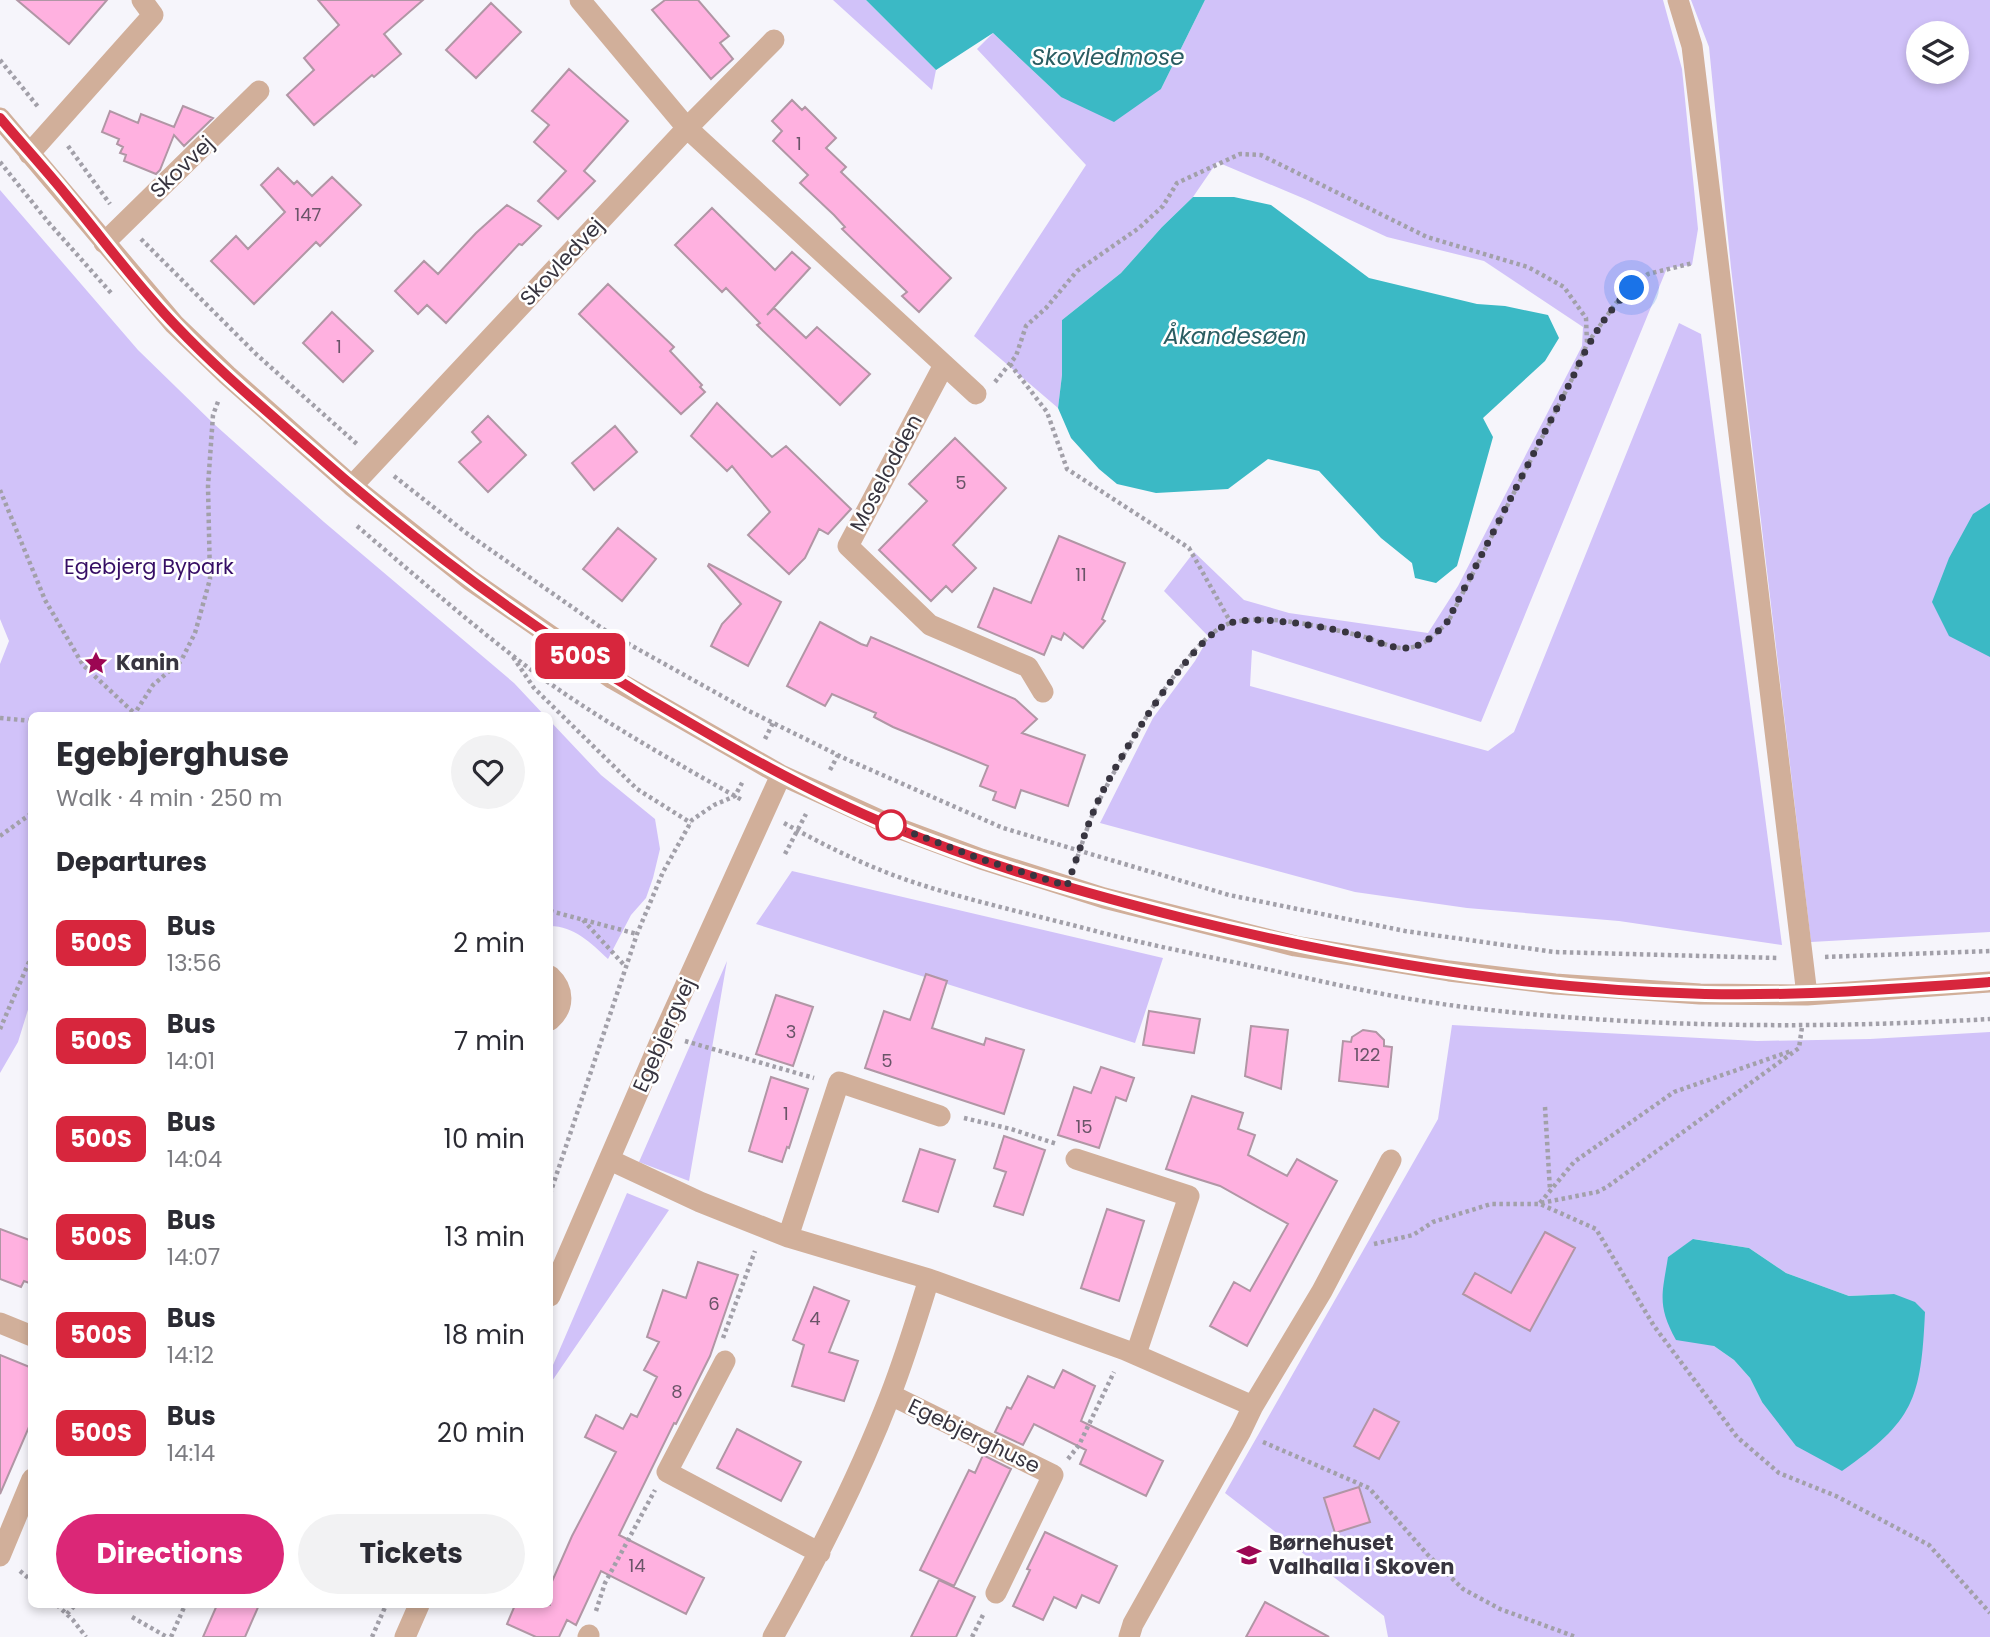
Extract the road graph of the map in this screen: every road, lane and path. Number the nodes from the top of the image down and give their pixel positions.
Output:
1 (142, 0) edge
2 (580, 0) edge
3 (1678, 0) edge
4 (774, 40) dead end
5 (0, 60) edge
6 (259, 91) dead end
7 (0, 118) edge
8 (54, 126) junction
9 (687, 128) junction
10 (29, 154) junction
11 (124, 223) junction
12 (104, 243) junction
13 (1717, 257) junction
14 (1587, 344) junction
15 (1010, 364) junction
16 (944, 365) junction
17 (227, 375) junction
18 (976, 394) joint
19 (375, 461) junction
20 (352, 486) junction
21 (0, 490) edge
22 (1231, 623) junction
23 (510, 653) dead end
24 (1043, 692) dead end
25 (131, 712) edge
26 (136, 712) edge
27 (0, 718) edge
28 (28, 720) edge
29 (781, 775) junction
30 (735, 796) dead end
31 (28, 816) edge
32 (691, 824) junction
33 (797, 831) dead end
34 (0, 836) edge
35 (1080, 851) junction
36 (785, 854) dead end
37 (1067, 886) junction
38 (553, 912) edge
39 (582, 919) junction
40 (1057, 921) dead end
41 (637, 934) junction
42 (1610, 954) dead end
43 (28, 964) edge
44 (625, 966) junction
45 (553, 980) edge
46 (1990, 982) edge
47 (1807, 995) junction
48 (553, 1016) edge
49 (1605, 1019) dead end
50 (1990, 1019) edge
51 (1802, 1027) junction
52 (0, 1029) edge
53 (663, 1035) junction
54 (1799, 1048) junction
55 (839, 1082) junction
56 (1545, 1107) dead end
57 (940, 1116) joint
58 (1072, 1154) joint
59 (610, 1160) junction
60 (1391, 1160) dead end
61 (553, 1186) edge
62 (1550, 1191) junction
63 (1540, 1204) junction
64 (763, 1227) junction
65 (788, 1237) junction
66 (1344, 1250) junction
67 (929, 1279) junction
68 (553, 1289) edge
69 (0, 1323) edge
70 (28, 1334) edge
71 (1136, 1354) junction
72 (725, 1361) joint
73 (1114, 1372) dead end
74 (891, 1395) junction
75 (1252, 1406) junction
76 (1241, 1432) junction
77 (667, 1472) junction
78 (1053, 1475) junction
79 (28, 1489) edge
80 (820, 1553) junction
81 (0, 1556) edge
82 (996, 1592) dead end
83 (60, 1608) edge
84 (72, 1608) edge
85 (184, 1608) edge
86 (385, 1608) edge
87 (418, 1608) edge
88 (1990, 1613) edge
89 (67, 1614) junction
90 (132, 1617) dead end
91 (589, 1636) edge
92 (86, 1637) edge
93 (169, 1637) edge
94 (372, 1637) edge
95 (405, 1637) edge
96 (773, 1637) edge
97 (1129, 1637) edge
98 (1576, 1637) edge

1 - 8 street
2 - 9 street
3 - 13 street
4 - 9 street, Skovledvej
5 - 8 path
6 - 11 street, Skovvej
7 - 10 street
8 - 10 street
8 - 11 path
9 - 16 street
9 - 19 street, Skovledvej
10 - 12 street
11 - 12 street, Skovvej
11 - 19 path
12 - 17 street
13 - 14 path
13 - 47 street
14 - 15 path
14 - 22 path
15 - 18 path
15 - 22 path
16 - 18 street
16 - 24 street, Moselodden
17 - 20 street
17 - 26 path
19 - 20 street, Skovledvej
19 - 35 path
20 - 29 street
21 - 25 path
22 - 35 path
23 - 32 path
27 - 28 path
29 - 37 street
29 - 53 street, Egebjergvej
30 - 32 path
31 - 34 path
32 - 41 path
33 - 36 path
35 - 37 path
35 - 42 path
37 - 40 path
37 - 47 street
38 - 39 path
39 - 41 path
39 - 44 path
41 - 44 path
43 - 52 path
44 - 61 path
45 - 48 street
46 - 47 street
47 - 51 path
49 - 51 path
50 - 51 path
51 - 54 path
53 - 55 path
53 - 59 street, Egebjergvej
54 - 62 path
54 - 63 path
55 - 57 street
55 - 65 street
56 - 62 path
57 - 58 path
58 - 71 street
59 - 64 street
59 - 68 street, Egebjergvej
60 - 66 street
62 - 63 path
63 - 66 path
63 - 88 path
64 - 65 street
64 - 72 path
65 - 67 street
66 - 75 street
67 - 71 street
67 - 74 street, Egebjerghuse
69 - 70 street
71 - 75 street
72 - 77 street
73 - 78 path
74 - 78 street, Egebjerghuse
74 - 80 street, Egebjerghuse
75 - 76 street
76 - 97 street
76 - 98 path
77 - 80 street
77 - 91 path
78 - 82 street, Egebjerghuse
79 - 81 street
80 - 96 street, Egebjerghuse
83 - 89 path
84 - 89 path
85 - 93 path
86 - 94 path
87 - 95 street
89 - 92 path
90 - 93 path

